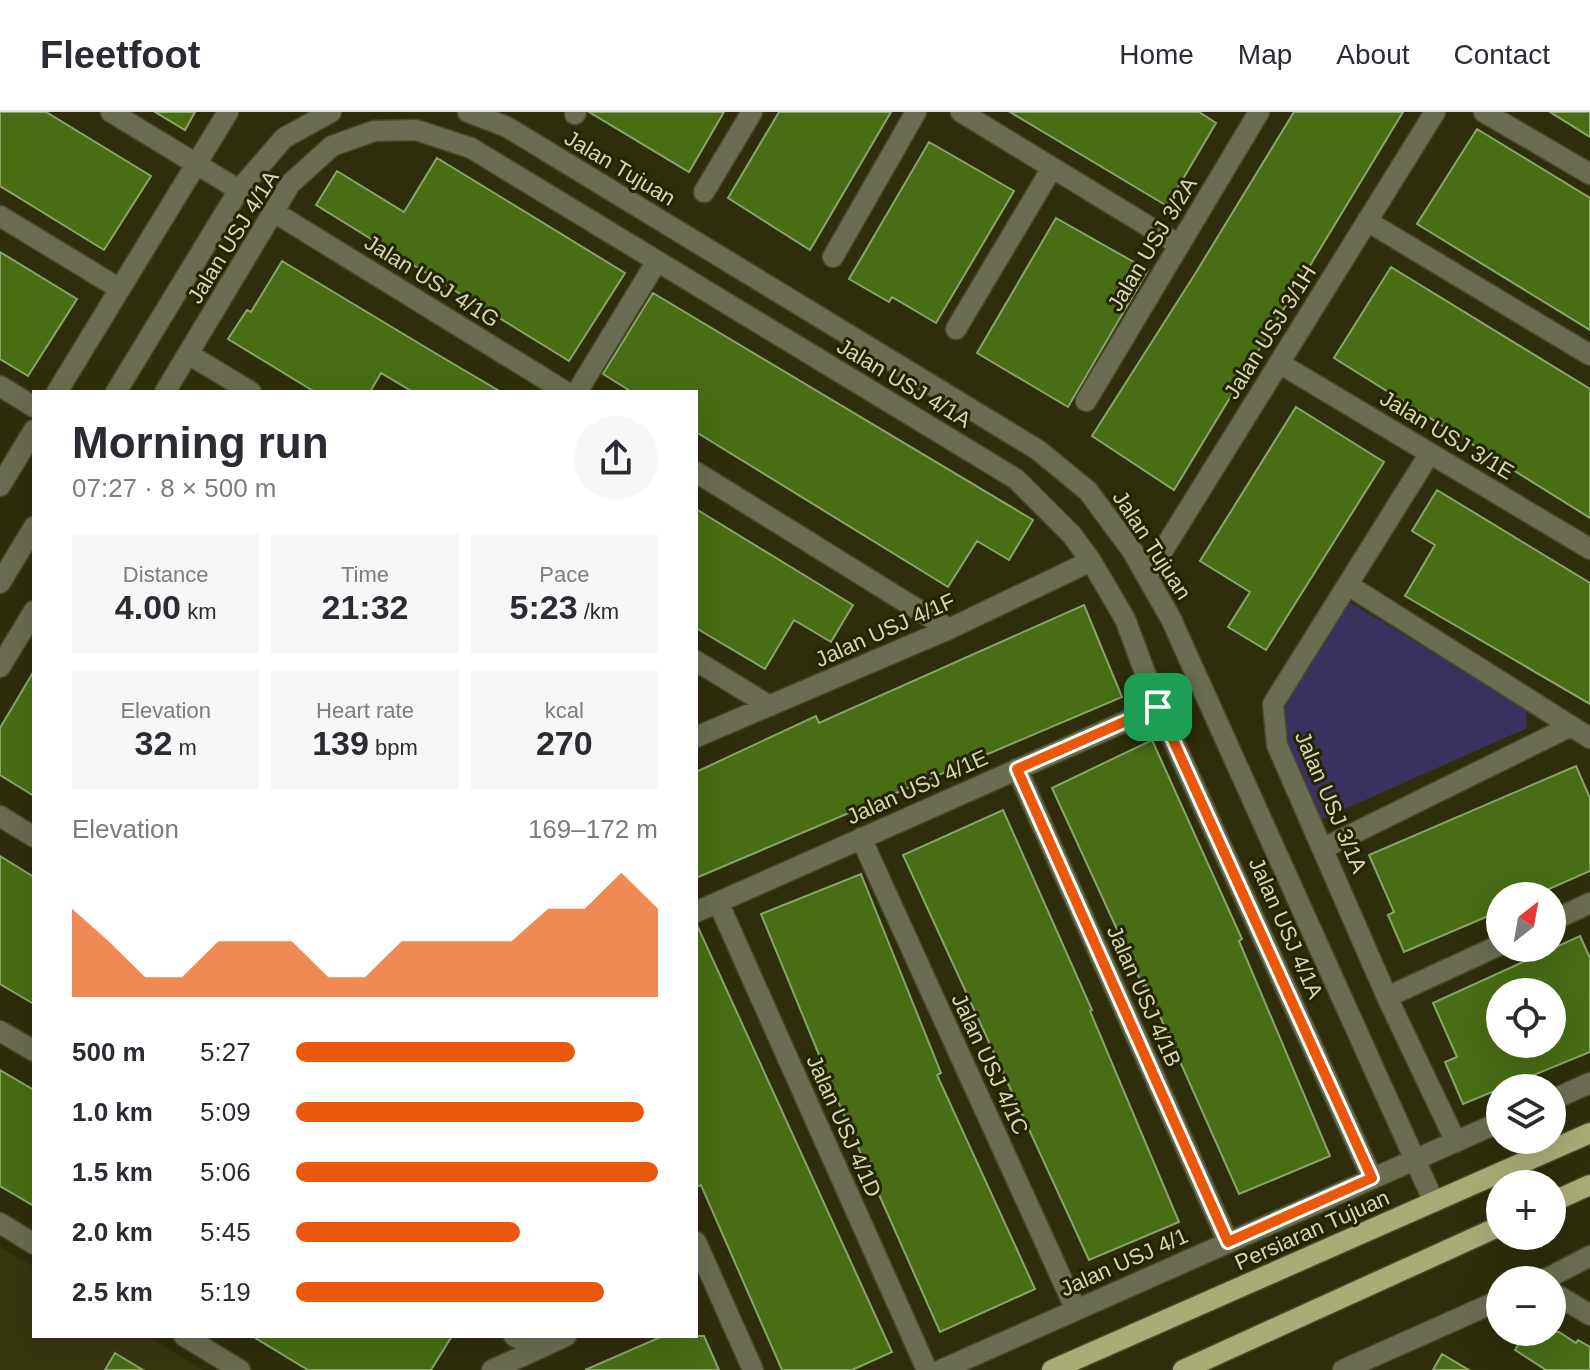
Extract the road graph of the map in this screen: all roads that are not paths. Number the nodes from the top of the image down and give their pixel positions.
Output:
1 (111, 112) edge
2 (228, 112) edge
3 (331, 112) edge
4 (468, 112) edge
5 (752, 112) edge
6 (916, 112) edge
7 (961, 112) edge
8 (1435, 112) edge
9 (1484, 112) edge
10 (1254, 114) edge
11 (196, 164) junction
12 (1052, 168) junction
13 (1590, 174) edge
14 (239, 190) junction
15 (704, 192) dead end
16 (274, 212) junction
17 (0, 216) edge
18 (1367, 221) junction
19 (1179, 245) junction
20 (833, 257) dead end
21 (657, 261) junction
22 (120, 289) junction
23 (956, 329) dead end
24 (188, 354) junction
25 (1590, 355) edge
26 (1279, 363) junction
27 (0, 386) edge
28 (58, 390) edge
29 (117, 390) edge
30 (166, 390) edge
31 (248, 390) edge
32 (563, 390) edge
33 (578, 390) edge
34 (1086, 401) dead end
35 (32, 406) edge
36 (32, 433) edge
37 (1430, 453) junction
38 (698, 473) edge
39 (0, 486) edge
40 (32, 530) edge
41 (1590, 549) edge
42 (1091, 561) junction
43 (1147, 576) junction
44 (0, 583) edge
45 (1348, 585) junction
46 (949, 629) junction
47 (27, 638) edge
48 (698, 662) edge
49 (0, 667) edge
50 (770, 706) junction
51 (1158, 707) junction
52 (1571, 726) junction
53 (698, 736) edge
54 (1590, 738) edge
55 (1017, 769) junction
56 (0, 816) edge
57 (32, 836) edge
58 (861, 838) junction
59 (1324, 848) junction
60 (718, 902) junction
61 (1590, 903) edge
62 (698, 911) edge
63 (1566, 914) edge
64 (1486, 951) edge
65 (1387, 997) junction
66 (0, 1031) edge
67 (32, 1050) edge
68 (1590, 1083) edge
69 (1566, 1094) edge
70 (1486, 1128) edge
71 (1590, 1133) edge
72 (1456, 1142) junction
73 (1415, 1159) junction
74 (1372, 1178) junction
75 (1590, 1185) edge
76 (1566, 1196) edge
77 (1434, 1202) junction
78 (0, 1223) edge
79 (1486, 1232) edge
80 (1228, 1242) junction
81 (32, 1243) edge
82 (698, 1252) edge
83 (1590, 1256) edge
84 (1566, 1269) edge
85 (703, 1278) edge
86 (1566, 1300) edge
87 (1486, 1306) edge
88 (1076, 1310) junction
89 (1590, 1315) edge
90 (187, 1338) edge
91 (517, 1338) edge
92 (561, 1338) edge
93 (536, 1349) junction
94 (240, 1370) edge
95 (492, 1370) edge
96 (753, 1370) edge
97 (927, 1370) edge
98 (941, 1370) edge
99 (1052, 1370) edge
100 (1183, 1370) edge
101 (1343, 1370) edge

1 - 11 street
2 - 11 street
3 - 14 street
4 - 43 street, Jalan Tujuan
5 - 15 street
6 - 20 street
7 - 12 street
8 - 18 street, Jalan USJ 3/1H
9 - 13 street
10 - 19 street, Jalan USJ 3/2A
11 - 14 street
11 - 22 street
12 - 19 street
12 - 23 street
14 - 29 street
16 - 21 street, Jalan USJ 4/1A
16 - 24 street, Jalan USJ 4/1A
16 - 32 street, Jalan USJ 4/1G
17 - 22 street
18 - 25 street
18 - 26 street, Jalan USJ 3/1H
19 - 34 street, Jalan USJ 3/2A
21 - 33 street
21 - 42 street, Jalan USJ 4/1A
22 - 28 street
24 - 30 street, Jalan USJ 4/1A
24 - 31 street
26 - 37 street, Jalan USJ 3/1E
26 - 43 street, Jalan USJ 3/1H
27 - 35 street
36 - 39 street
37 - 41 street, Jalan USJ 3/1E
37 - 45 street, Jalan USJ 3/1A
38 - 46 street
40 - 44 street
42 - 46 street, Jalan USJ 4/1F
42 - 51 street, Jalan USJ 4/1A
43 - 73 street, Jalan Tujuan
45 - 52 street
45 - 59 street, Jalan USJ 3/1A
46 - 50 street, Jalan USJ 4/1F
47 - 49 street
48 - 50 street
50 - 53 street, Jalan USJ 4/1F
51 - 55 street, Jalan USJ 4/1E
51 - 74 street, Jalan USJ 4/1A
52 - 54 street
52 - 59 street
55 - 58 street, Jalan USJ 4/1E
55 - 80 street, Jalan USJ 4/1B
56 - 57 street
58 - 60 street, Jalan USJ 4/1E
58 - 88 street, Jalan USJ 4/1C
59 - 65 street, Jalan USJ 3/1A
60 - 62 street, Jalan USJ 4/1E
60 - 97 street, Jalan USJ 4/1D
61 - 63 street
64 - 65 street
65 - 72 street, Jalan USJ 3/1A
66 - 67 street
68 - 69 street
70 - 72 street, Jalan USJ 4/1
71 - 77 main road, Persiaran Tujuan
72 - 73 street, Jalan USJ 4/1
73 - 74 street, Jalan USJ 4/1
73 - 77 street, Jalan Tujuan
74 - 80 street, Jalan USJ 4/1
75 - 76 main road
77 - 99 main road, Persiaran Tujuan
78 - 81 street
79 - 100 main road
80 - 88 street, Jalan USJ 4/1
82 - 85 street
83 - 84 street
85 - 96 street
86 - 89 street
87 - 101 street
88 - 98 street, Jalan USJ 4/1
90 - 94 street
91 - 93 street
92 - 93 street
93 - 95 street

